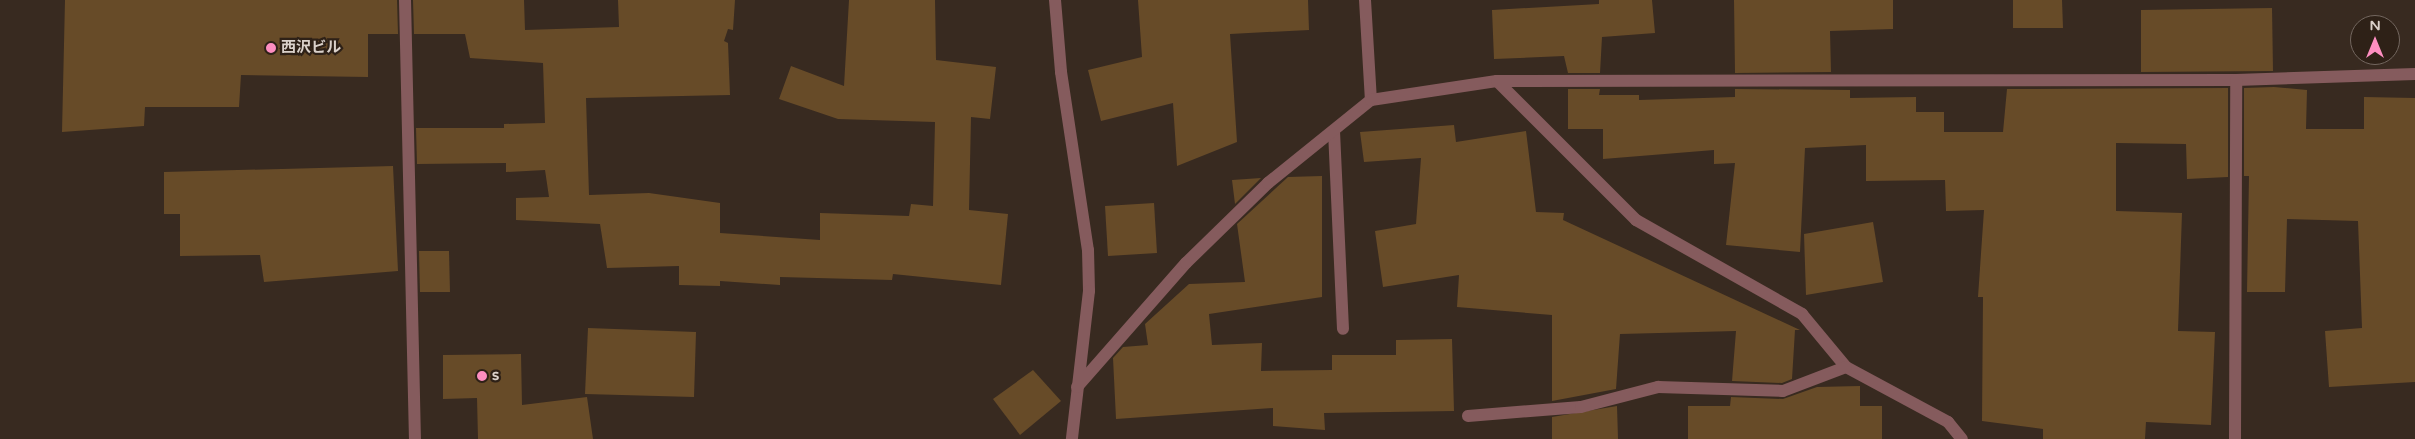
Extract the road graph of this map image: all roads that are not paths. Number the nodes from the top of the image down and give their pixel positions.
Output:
1 (405, 0) edge
2 (1055, 0) edge
3 (1365, 0) edge
4 (2415, 74) edge
5 (2236, 80) junction
6 (1497, 81) junction
7 (1371, 100) junction
8 (1334, 130) junction
9 (1343, 328) dead end
10 (1846, 367) junction
11 (1077, 387) junction
12 (1468, 416) dead end
13 (414, 439) edge
14 (1072, 439) edge
15 (1962, 439) edge
16 (2235, 439) edge

1 - 13 street
2 - 11 street
3 - 7 street
4 - 5 street
5 - 6 street
5 - 16 street
6 - 7 street
6 - 10 street
7 - 8 street
8 - 9 street
8 - 11 street
10 - 12 street
10 - 15 street
11 - 14 street

